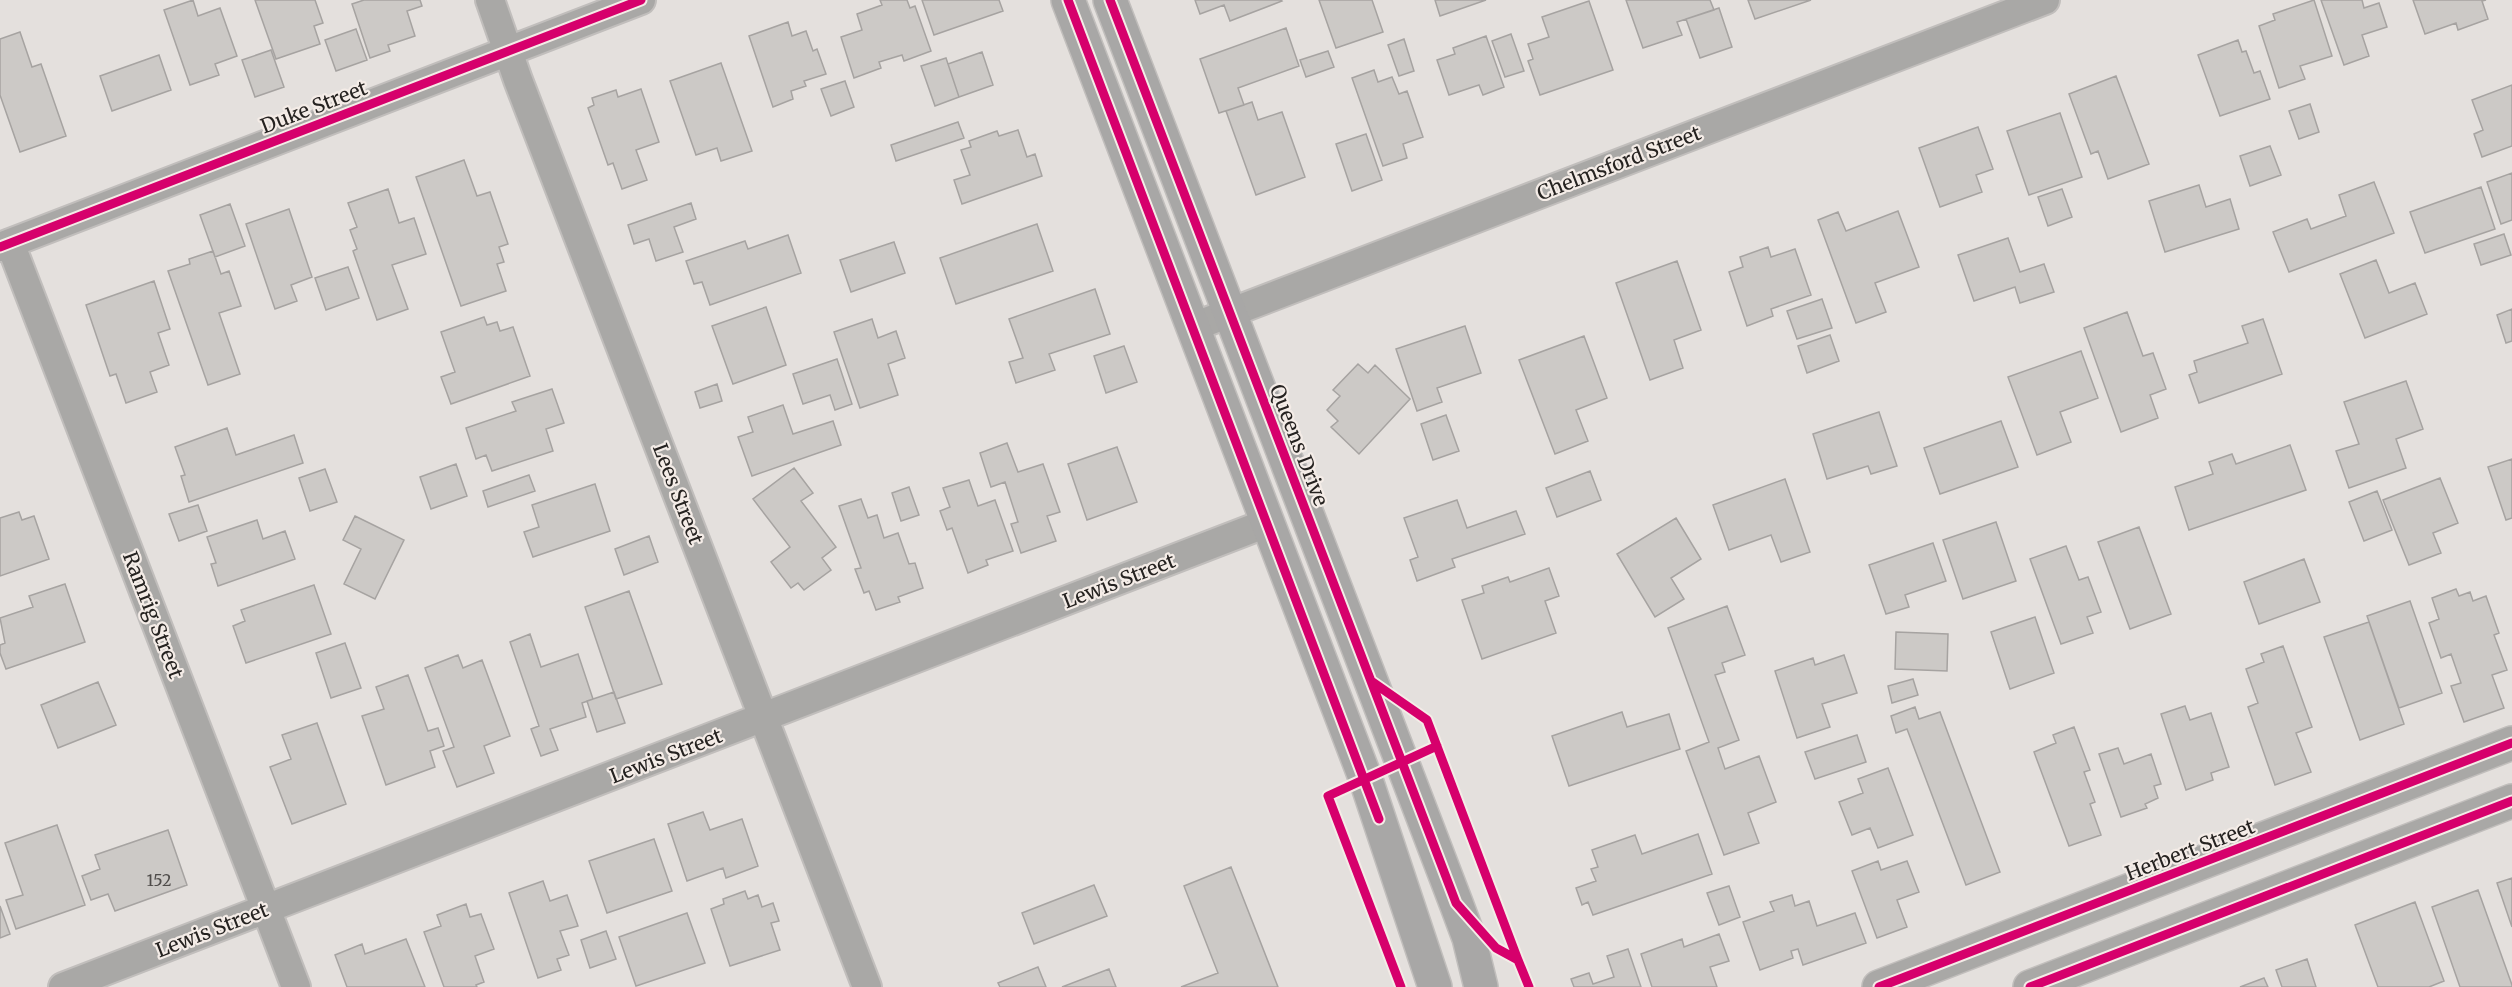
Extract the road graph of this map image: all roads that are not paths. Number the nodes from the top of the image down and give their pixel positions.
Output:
1 (490, 0) edge
2 (641, 0) edge
3 (1068, 0) edge
4 (1110, 0) edge
5 (2045, 0) edge
6 (508, 51) junction
7 (5, 245) edge
8 (1229, 313) junction
9 (1193, 327) junction
10 (1267, 524) junction
11 (764, 718) junction
12 (2512, 744) edge
13 (2512, 801) edge
14 (2182, 873) junction
15 (266, 909) junction
16 (2200, 921) junction
17 (63, 987) edge
18 (296, 987) edge
19 (867, 987) edge
20 (1434, 987) edge
21 (1481, 987) edge
22 (1879, 987) edge
23 (2030, 987) edge

1 - 6 street, Lees Street
2 - 6 street, Duke Street
3 - 9 main road
4 - 8 main road, Queens Drive
5 - 8 street, Chelmsford Street
6 - 7 street, Duke Street
6 - 11 street, Lees Street
7 - 15 street, Ramrig Street
8 - 9 street, Chelmsford Street
8 - 21 main road, Queens Drive
9 - 10 main road
10 - 11 street, Lewis Street
10 - 20 main road
11 - 15 street, Lewis Street
11 - 19 street, Lees Street
12 - 14 street, Herbert Street
13 - 16 street
14 - 16 street
14 - 22 street, Herbert Street
15 - 17 street, Lewis Street
15 - 18 street, Ramrig Street
16 - 23 street

